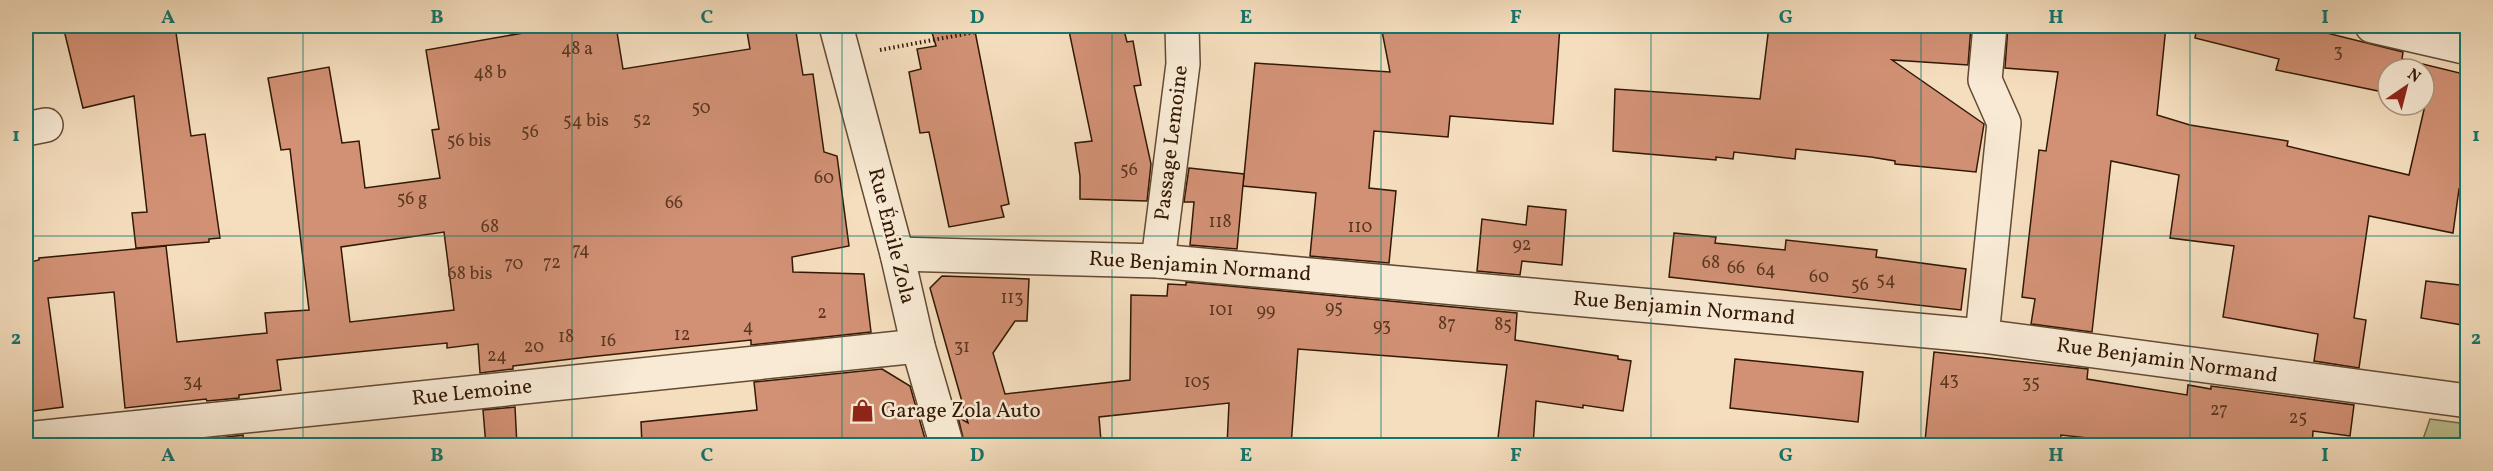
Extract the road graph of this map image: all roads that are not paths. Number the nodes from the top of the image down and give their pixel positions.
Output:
1 (836, 26) edge
2 (1182, 26) edge
3 (1990, 26) edge
4 (2372, 26) edge
5 (2468, 48) edge
6 (897, 254) junction
7 (1158, 261) junction
8 (1982, 336) junction
9 (918, 346) junction
10 (2468, 401) edge
11 (26, 439) edge
12 (947, 446) edge

1 - 6 street, Rue Émile Zola
2 - 7 street, Passage Lemoine
3 - 8 street
4 - 5 street
6 - 7 street, Rue Benjamin Normand
6 - 9 street, Rue Émile Zola
7 - 8 street, Rue Benjamin Normand
8 - 10 street, Rue Benjamin Normand
9 - 11 street, Rue Lemoine
9 - 12 street, Rue Émile Zola

